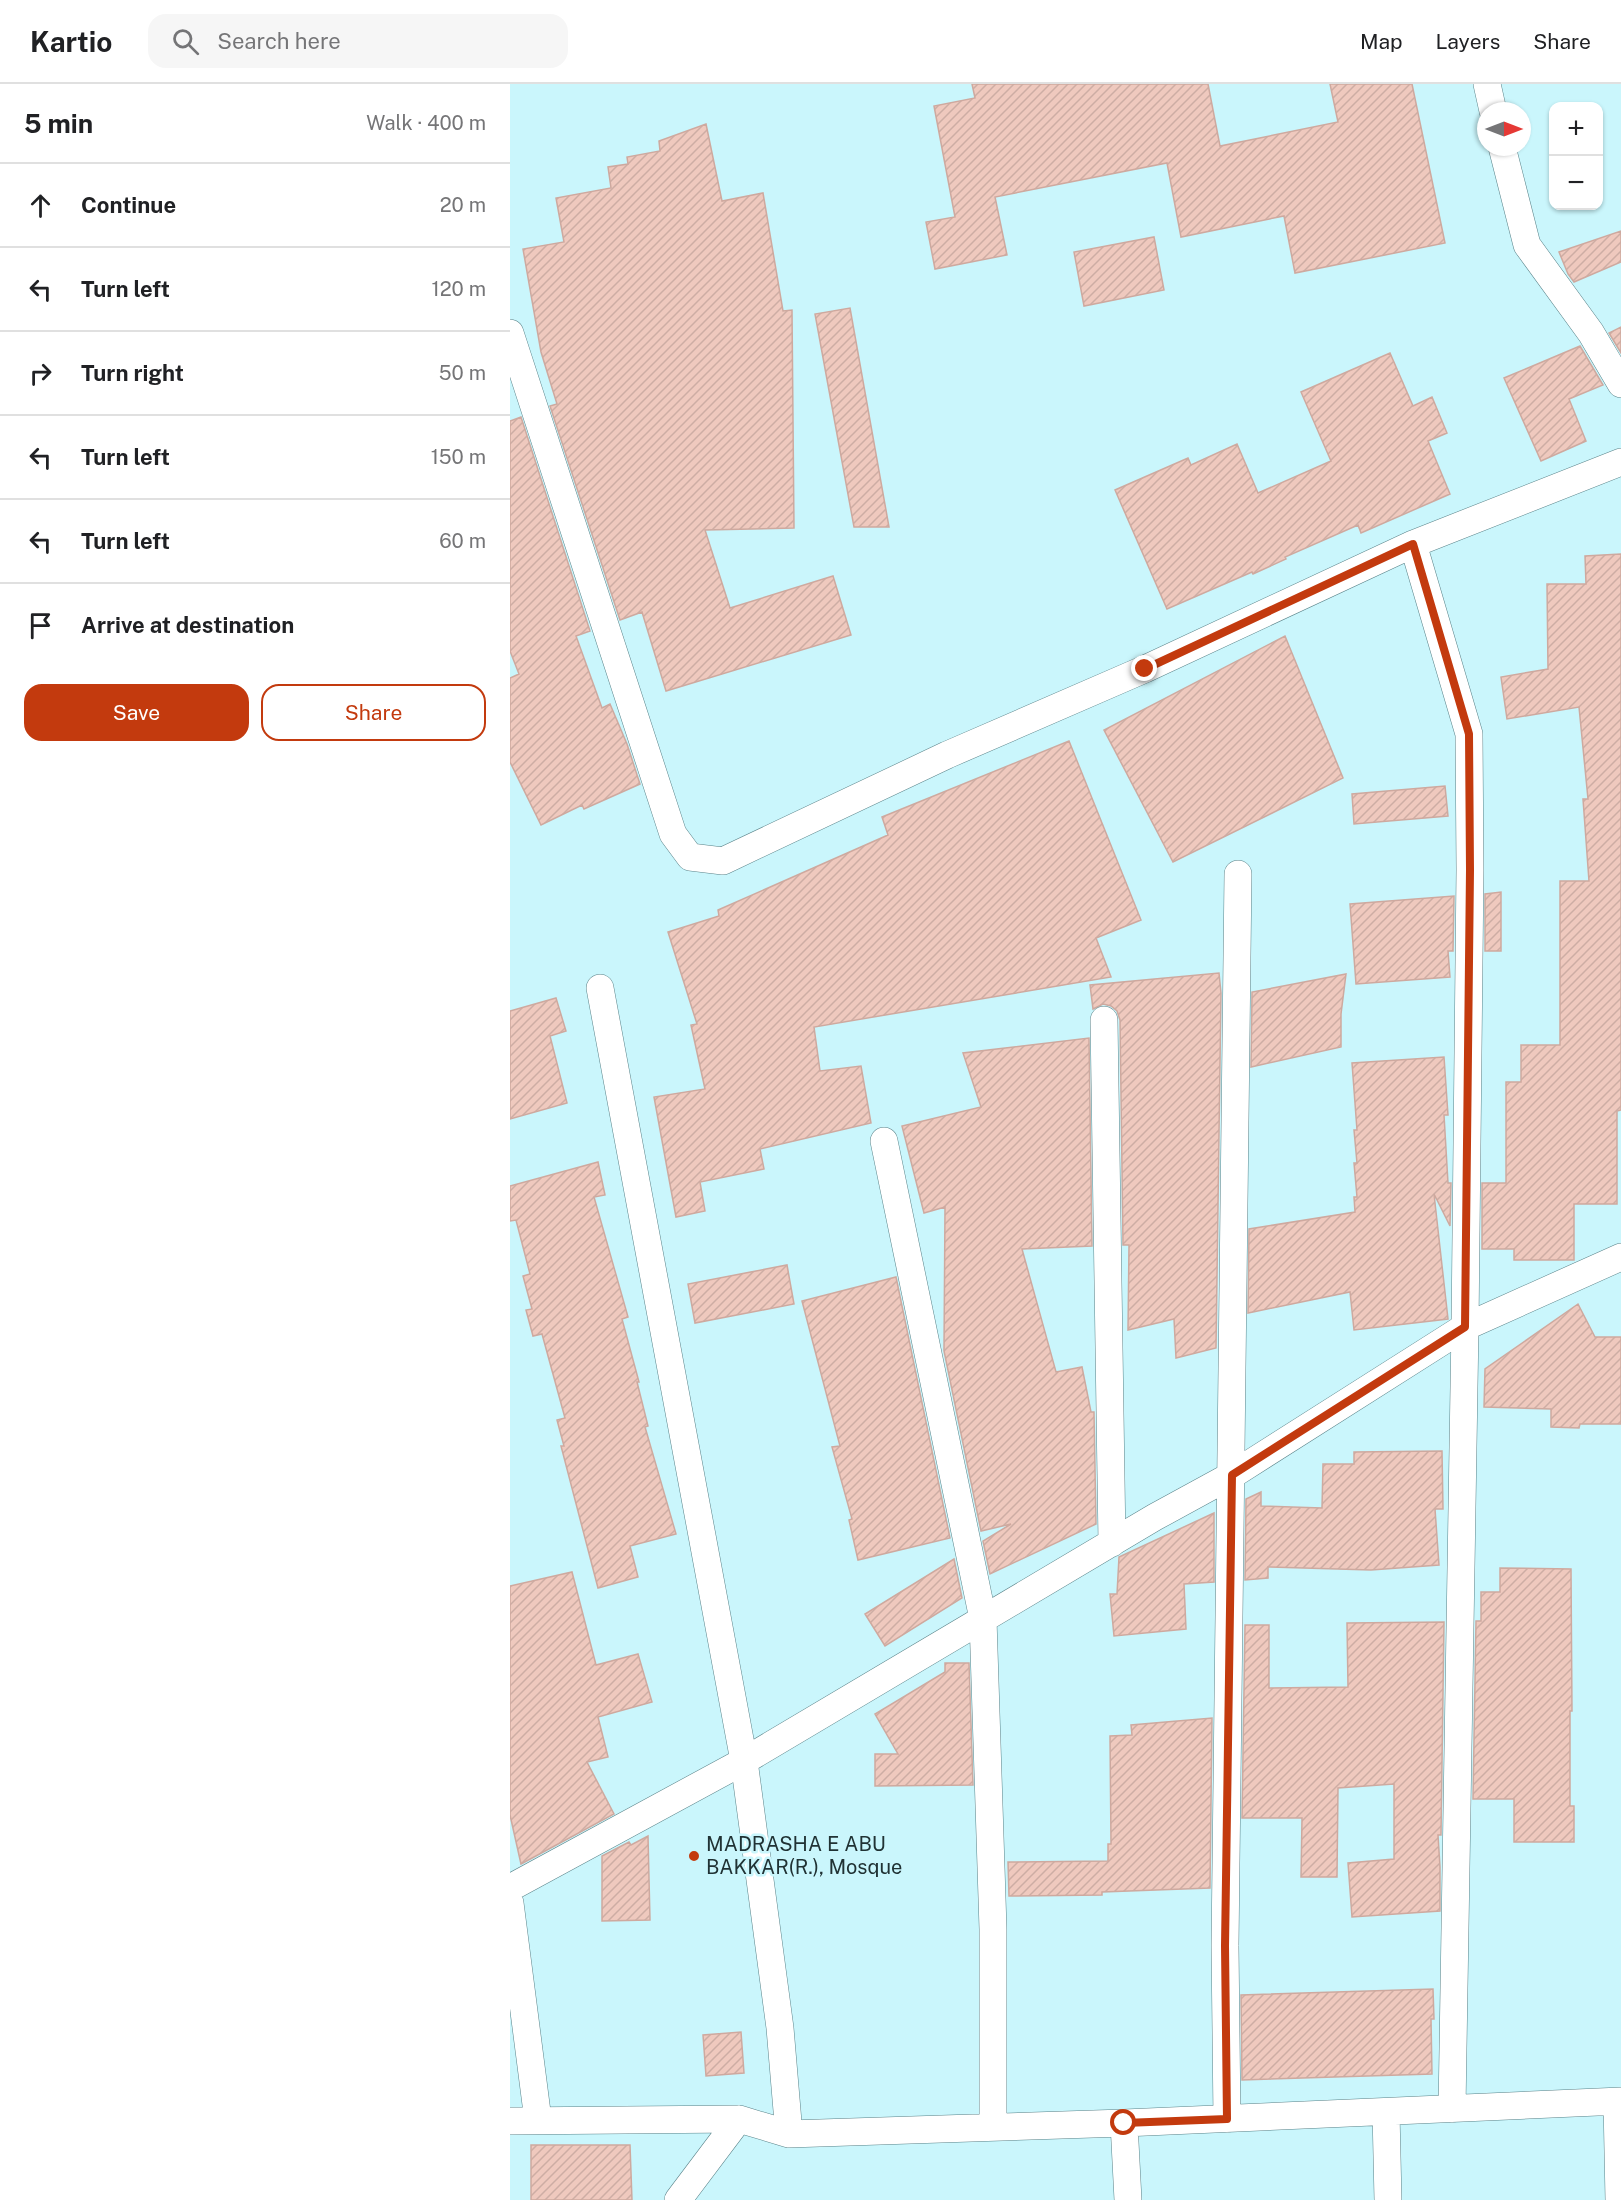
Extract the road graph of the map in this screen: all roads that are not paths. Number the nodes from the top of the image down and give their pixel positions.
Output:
1 (1486, 84) edge
2 (1491, 102) edge
3 (1504, 156) edge
4 (510, 333) edge
5 (1621, 384) edge
6 (1621, 462) edge
7 (1413, 544) junction
8 (1238, 874) dead end
9 (600, 988) dead end
10 (1104, 1020) dead end
11 (884, 1141) dead end
12 (1621, 1257) edge
13 (1465, 1327) junction
14 (1232, 1475) junction
15 (1112, 1543) junction
16 (983, 1619) junction
17 (744, 1761) junction
18 (510, 1888) edge
19 (510, 1903) edge
20 (1619, 2101) edge
21 (1452, 2109) junction
22 (1386, 2112) junction
23 (739, 2119) junction
24 (1227, 2119) junction
25 (538, 2120) junction
26 (510, 2121) edge
27 (1124, 2123) junction
28 (993, 2127) junction
29 (789, 2134) junction
30 (678, 2200) edge
31 (1128, 2200) edge
32 (1388, 2200) edge
33 (1619, 2200) edge

1 - 2 street
3 - 5 street
4 - 7 street
6 - 7 street
7 - 13 street
8 - 14 street
9 - 17 street
10 - 15 street
11 - 16 street
12 - 13 street
13 - 14 street
13 - 21 street
14 - 15 street
14 - 24 street
15 - 16 street
16 - 17 street
16 - 28 street
17 - 18 street
17 - 29 street
19 - 25 street
20 - 21 street
20 - 33 street
21 - 22 street
22 - 24 street
22 - 32 street
23 - 25 street
23 - 29 street
23 - 30 street
24 - 27 street
25 - 26 street
27 - 28 street
27 - 31 street
28 - 29 street

